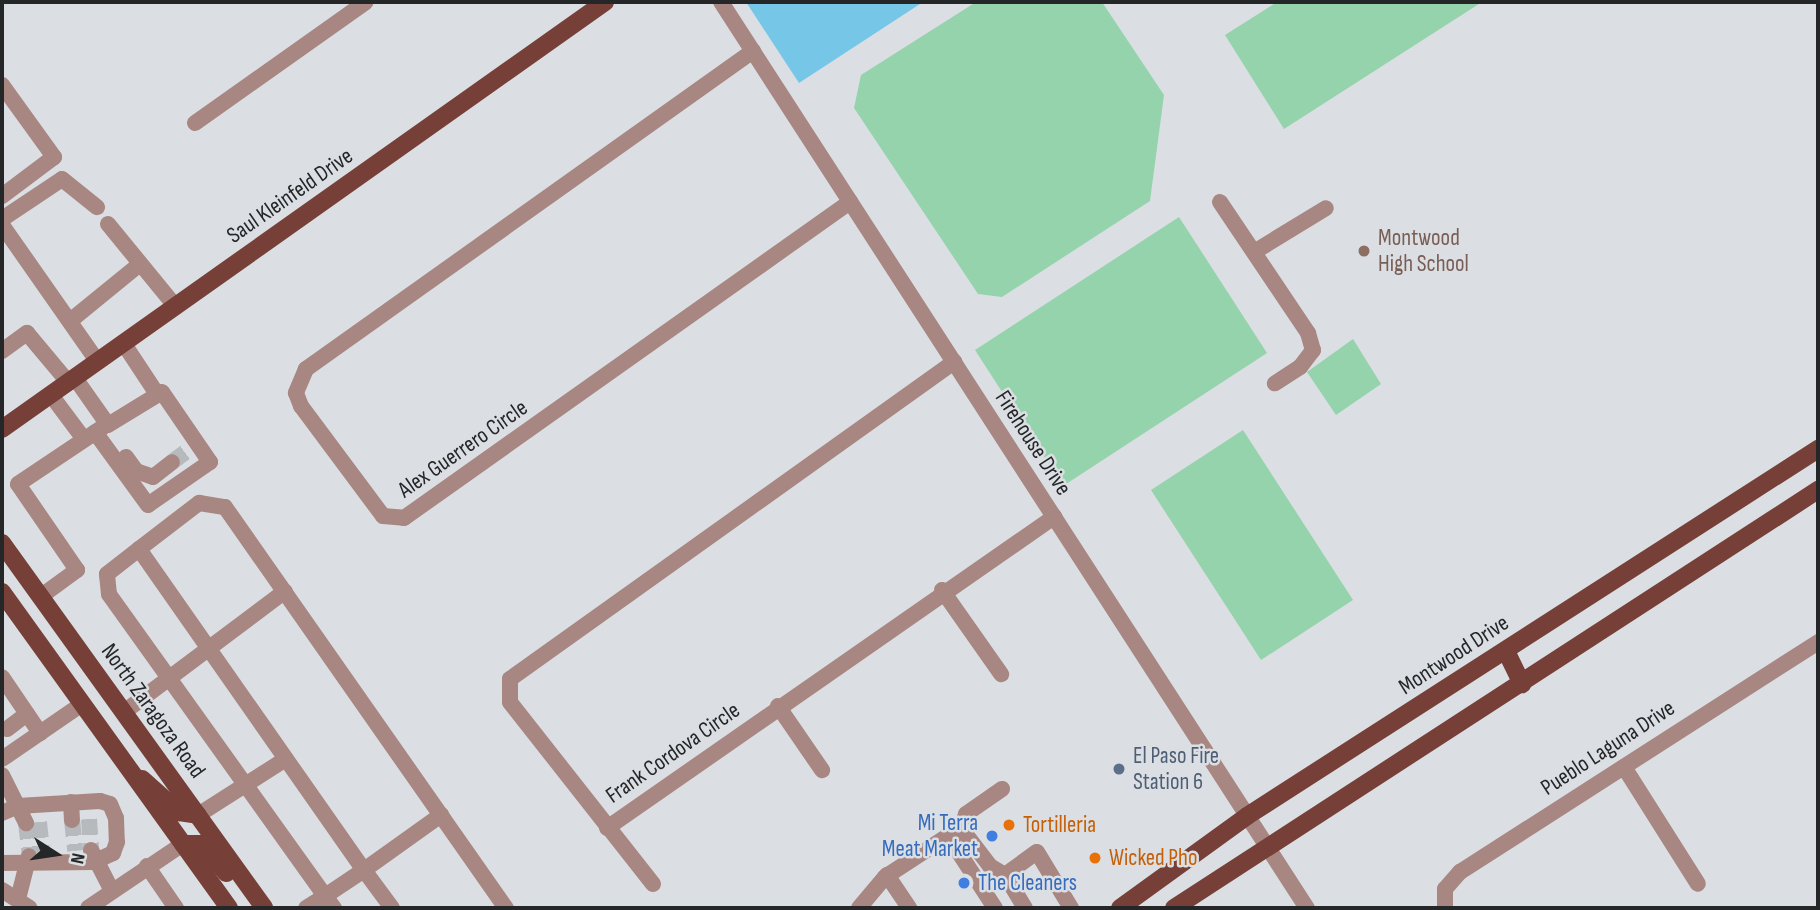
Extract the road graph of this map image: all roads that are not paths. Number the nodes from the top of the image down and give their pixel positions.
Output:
1 (366, 2) edge
2 (605, 2) edge
3 (721, 2) edge
4 (753, 51) junction
5 (2, 85) edge
6 (195, 123) dead end
7 (2, 197) edge
8 (850, 202) junction
9 (1220, 202) dead end
10 (97, 207) dead end
11 (1326, 208) dead end
12 (2, 219) edge
13 (108, 224) dead end
14 (2, 225) edge
15 (1254, 252) junction
16 (140, 264) junction
17 (176, 307) junction
18 (70, 321) junction
19 (124, 344) junction
20 (2, 351) edge
21 (99, 362) junction
22 (954, 362) junction
23 (72, 381) junction
24 (1275, 383) dead end
25 (155, 391) junction
26 (51, 395) junction
27 (2, 429) edge
28 (97, 430) junction
29 (1818, 449) edge
30 (172, 462) tunnel mouth
31 (1818, 490) edge
32 (1054, 517) junction
33 (2, 543) edge
34 (139, 549) junction
35 (942, 590) junction
36 (285, 592) junction
37 (40, 597) junction
38 (4, 600) edge
39 (209, 648) junction
40 (1816, 649) edge
41 (1506, 651) junction
42 (1002, 674) dead end
43 (2, 677) edge
44 (171, 679) junction
45 (1522, 684) junction
46 (82, 704) junction
47 (778, 706) junction
48 (124, 712) junction
49 (27, 714) junction
50 (6, 729) dead end
51 (40, 733) junction
52 (2, 759) edge
53 (286, 759) junction
54 (1624, 767) junction
55 (822, 770) dead end
56 (131, 772) junction
57 (2, 775) edge
58 (249, 785) junction
59 (1002, 789) dead end
60 (78, 801) junction
61 (36, 804) junction
62 (18, 806) junction
63 (2, 813) edge
64 (198, 815) junction
65 (441, 815) junction
66 (1247, 816) junction
67 (80, 819) tunnel mouth
68 (607, 828) junction
69 (955, 832) junction
70 (183, 844) junction
71 (1266, 846) junction
72 (84, 856) junction
73 (35, 859) junction
74 (2, 863) edge
75 (147, 866) junction
76 (365, 870) junction
77 (887, 875) junction
78 (1005, 875) junction
79 (653, 884) dead end
80 (1698, 884) dead end
81 (2, 890) edge
82 (112, 891) junction
83 (330, 902) edge
84 (24, 904) edge
85 (262, 905) edge
86 (88, 908) edge
87 (176, 908) edge
88 (229, 908) edge
89 (306, 908) edge
90 (392, 908) edge
91 (506, 908) edge
92 (859, 908) edge
93 (909, 908) edge
94 (995, 908) edge
95 (1025, 908) edge
96 (1070, 908) edge
97 (1120, 908) edge
98 (1174, 908) edge
99 (1307, 908) edge
100 (1446, 908) edge

1 - 6 street
2 - 17 main road, Saul Kleinfeld Drive
3 - 4 street, Firehouse Drive
4 - 8 street, Firehouse Drive
4 - 8 street, Alex Guerrero Circle
5 - 7 street
8 - 22 street, Firehouse Drive
9 - 15 street
10 - 12 street
11 - 15 street
13 - 16 street
14 - 18 street
15 - 24 street
16 - 17 street
16 - 18 street
17 - 19 main road, Saul Kleinfeld Drive
18 - 21 street
19 - 21 main road, Saul Kleinfeld Drive
19 - 25 street
20 - 23 street
21 - 23 main road, Saul Kleinfeld Drive
22 - 32 street, Firehouse Drive
22 - 68 street, Frank Cordova Circle
23 - 26 main road, Saul Kleinfeld Drive
23 - 28 street
25 - 28 street
25 - 28 street
26 - 27 main road, Saul Kleinfeld Drive
26 - 28 street
28 - 30 street
28 - 37 street
29 - 41 main road, Montwood Drive
31 - 45 main road
32 - 35 street, Frank Cordova Circle
32 - 66 street, Firehouse Drive
33 - 37 main road, North Zaragoza Road
34 - 36 street
34 - 39 street
34 - 44 street
35 - 42 street
35 - 47 street, Frank Cordova Circle
36 - 39 street
36 - 65 street
37 - 48 main road, North Zaragoza Road
38 - 46 main road
39 - 44 street
39 - 53 street
40 - 54 street, Pueblo Laguna Drive
41 - 45 main road
41 - 66 main road, Montwood Drive
43 - 49 street
44 - 48 street
44 - 58 street
45 - 71 main road
46 - 51 street
46 - 56 main road
47 - 55 street
47 - 68 street, Frank Cordova Circle
48 - 64 main road, North Zaragoza Road
49 - 50 street
49 - 51 street
51 - 52 street
53 - 58 street
53 - 76 street
54 - 80 street
54 - 100 street, Pueblo Laguna Drive
56 - 64 main road
56 - 70 main road
57 - 62 street
58 - 64 street
58 - 83 street
59 - 69 street
60 - 61 street
60 - 67 street
60 - 72 street
61 - 62 street
61 - 62 street
62 - 63 street
64 - 85 main road, North Zaragoza Road
65 - 76 street
65 - 91 street
66 - 71 street, Firehouse Drive
66 - 97 main road, Montwood Drive
68 - 79 street
69 - 77 street
69 - 78 street
69 - 94 street
70 - 75 street
70 - 85 main road
70 - 88 main road
71 - 98 main road
71 - 99 street, Firehouse Drive
72 - 73 street
72 - 82 street
73 - 74 street
73 - 84 street
75 - 82 street
75 - 87 street
76 - 83 street
76 - 90 street
77 - 92 street
77 - 93 street
78 - 95 street
78 - 96 street
81 - 84 street
82 - 86 street
83 - 89 street

